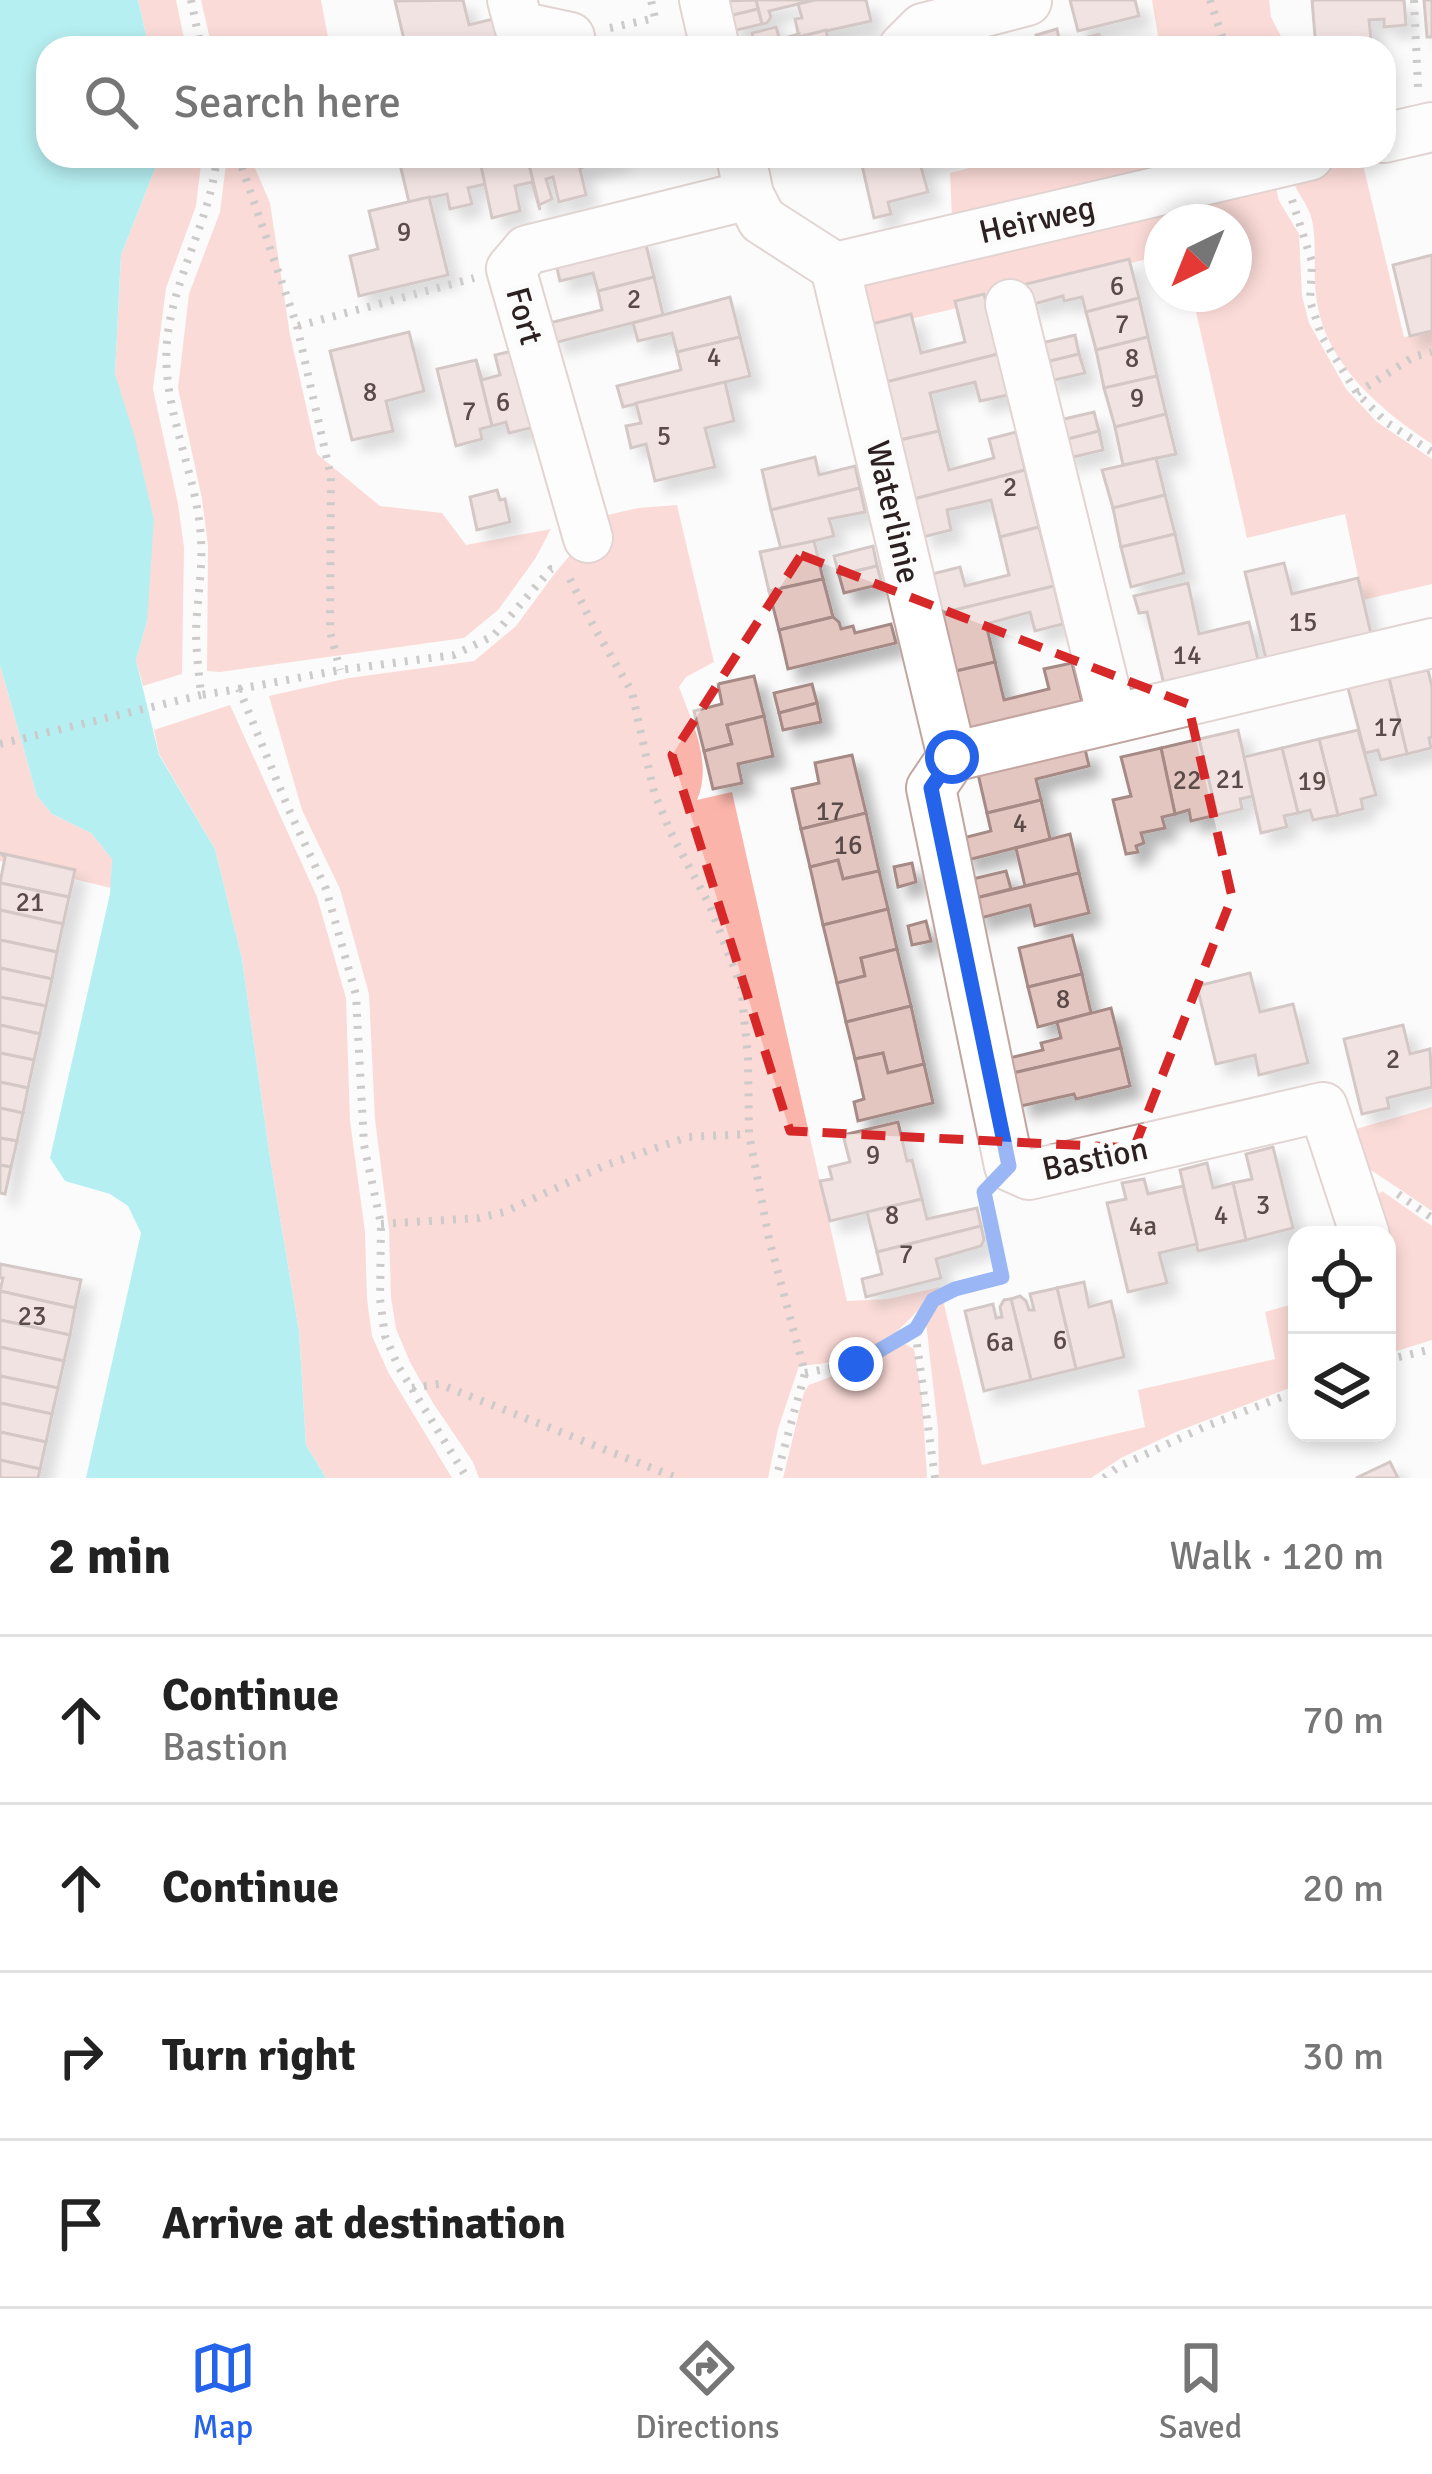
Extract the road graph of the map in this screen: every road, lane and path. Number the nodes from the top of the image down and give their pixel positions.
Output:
1 (191, 0) edge
2 (512, 0) edge
3 (651, 0) edge
4 (704, 0) edge
5 (1210, 0) edge
6 (1414, 0) edge
7 (1027, 1) edge
8 (198, 36) edge
9 (562, 36) edge
10 (578, 36) edge
11 (712, 36) edge
12 (915, 36) edge
13 (1222, 36) edge
14 (1412, 132) edge
15 (216, 168) edge
16 (242, 168) edge
17 (1258, 168) edge
18 (1294, 168) edge
19 (745, 176) edge
20 (835, 267) junction
21 (511, 269) junction
22 (1010, 304) dead end
23 (297, 326) junction
24 (1432, 352) edge
25 (1357, 393) junction
26 (1432, 452) edge
27 (588, 538) dead end
28 (1432, 643) edge
29 (340, 670) junction
30 (239, 689) junction
31 (201, 694) junction
32 (1112, 717) junction
33 (0, 744) edge
34 (952, 757) junction
35 (749, 1134) junction
36 (1009, 1166) junction
37 (381, 1224) junction
38 (1362, 1226) edge
39 (916, 1329) junction
40 (1432, 1348) edge
41 (1396, 1358) edge
42 (805, 1373) junction
43 (412, 1388) junction
44 (1288, 1394) edge
45 (467, 1478) edge
46 (676, 1478) edge
47 (776, 1478) edge
48 (935, 1478) edge
49 (1104, 1478) edge

1 - 8 path
2 - 9 street
3 - 10 path
4 - 11 street
5 - 13 path
6 - 14 path
7 - 12 street
15 - 31 path
16 - 23 path
17 - 20 street, Heirweg
18 - 25 path
19 - 20 street
19 - 21 street, Fort
20 - 34 street, Waterlinie
21 - 23 path
21 - 27 street, Fort
22 - 32 street
23 - 29 path
24 - 25 path
25 - 26 path
28 - 32 street
29 - 30 path
29 - 35 path
30 - 31 path
30 - 37 path
31 - 33 path
32 - 34 street
34 - 36 street, Bastion
35 - 37 path
35 - 42 path
36 - 38 street, Bastion
36 - 39 path
37 - 43 path
39 - 42 path
39 - 48 path
40 - 41 path
42 - 47 path
43 - 45 path
43 - 46 path
44 - 49 path

